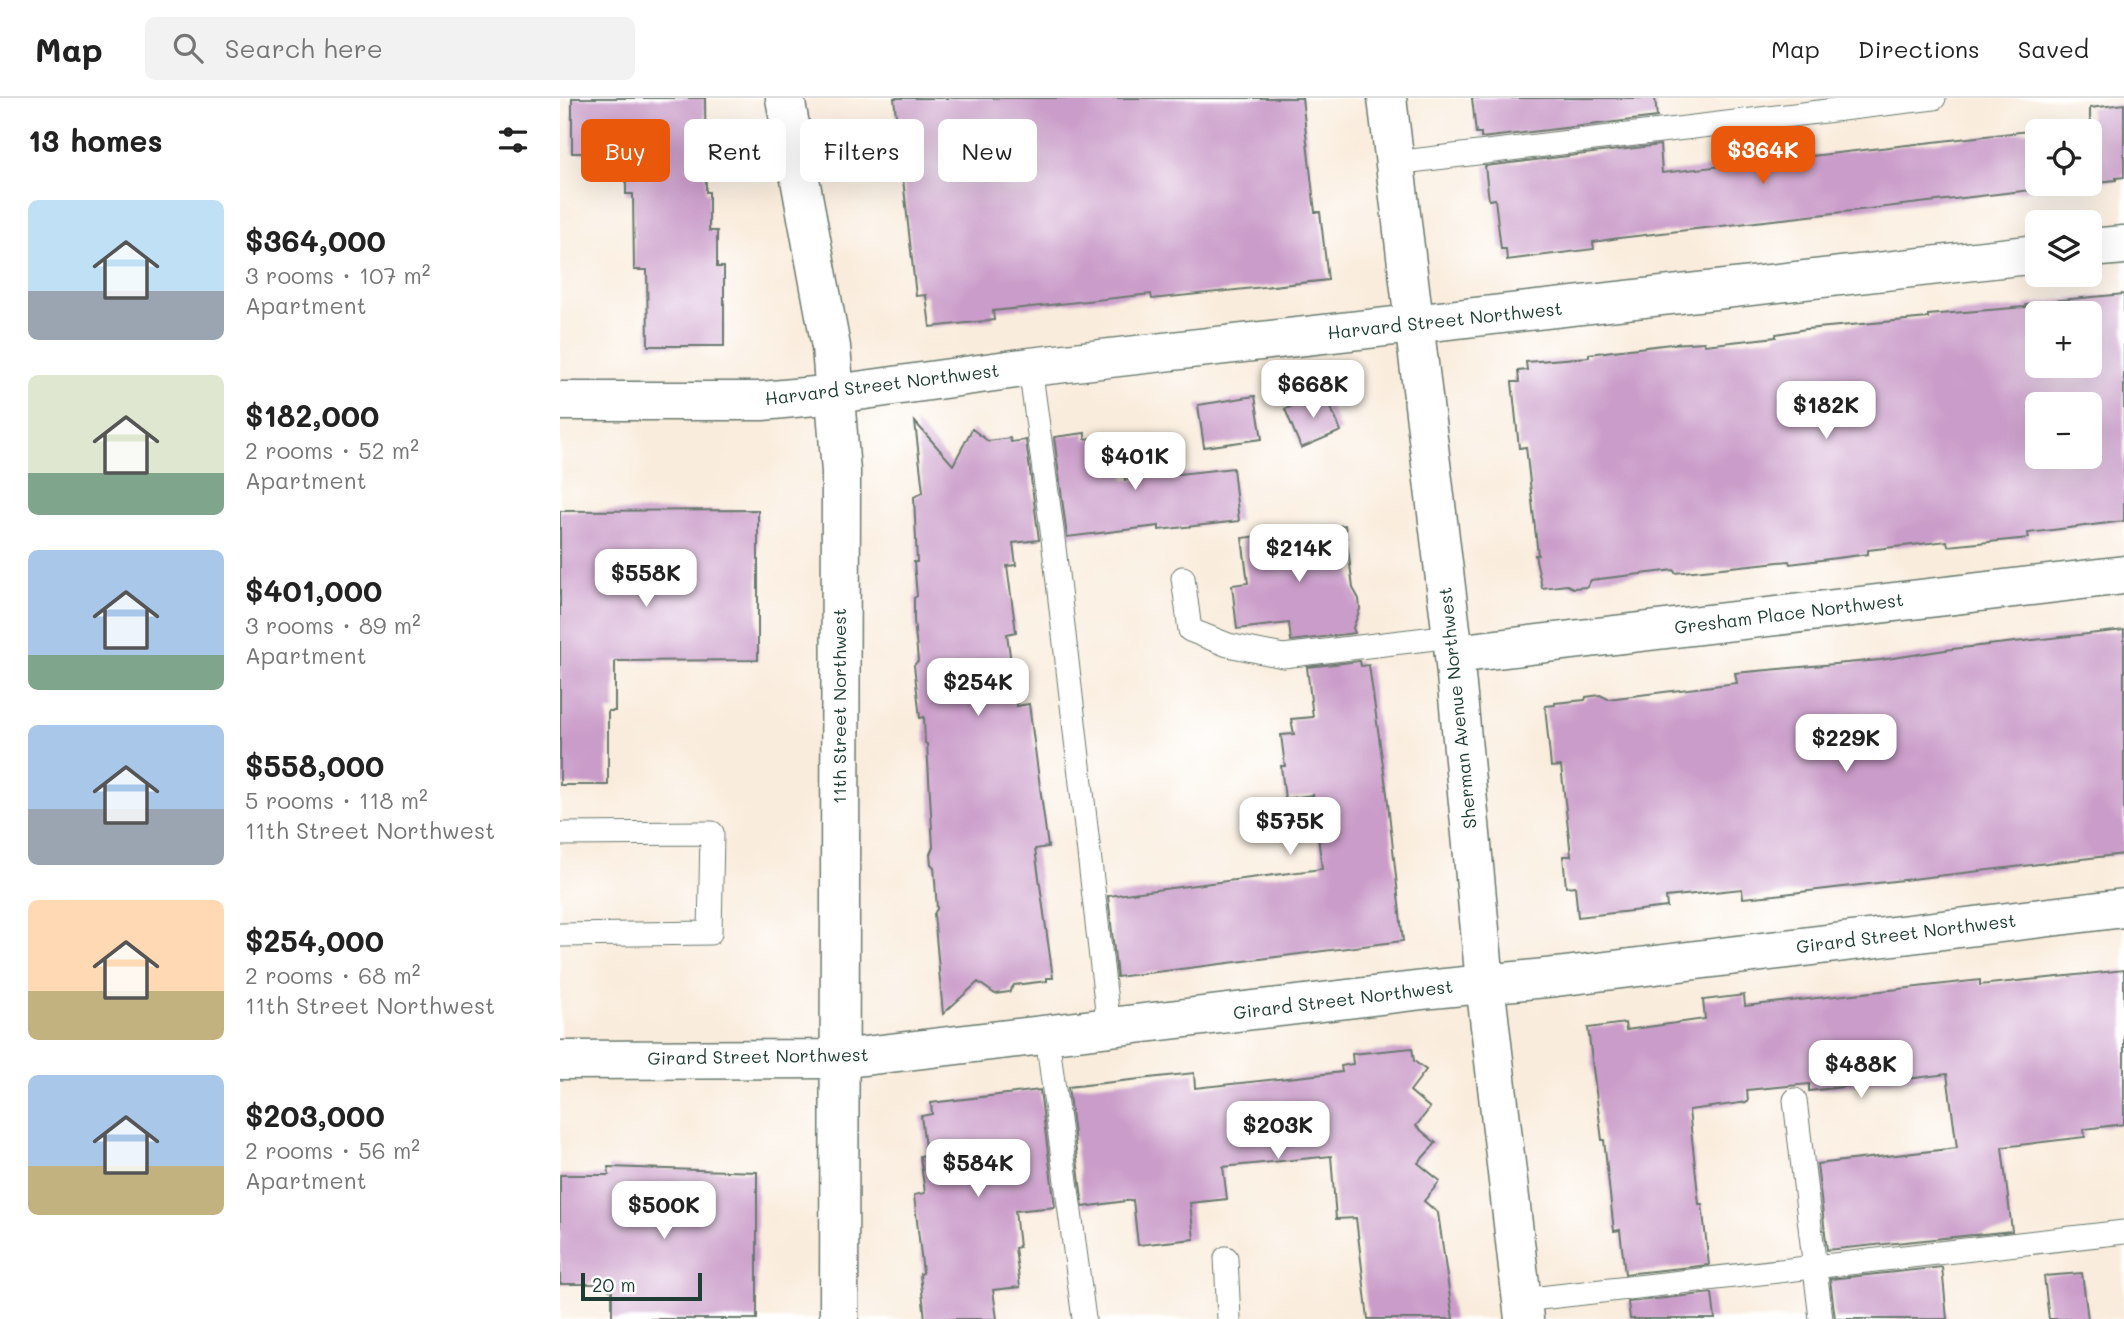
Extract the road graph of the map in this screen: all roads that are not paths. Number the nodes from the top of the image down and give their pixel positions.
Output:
1 (785, 98) edge
2 (1387, 98) edge
3 (1934, 98) edge
4 (1395, 163) junction
5 (2124, 244) edge
6 (2102, 247) edge
7 (2025, 255) edge
8 (1414, 324) junction
9 (1030, 367) junction
10 (836, 394) junction
11 (560, 401) edge
12 (2124, 575) edge
13 (1183, 578) dead end
14 (1453, 645) junction
15 (560, 834) edge
16 (2124, 908) edge
17 (560, 935) edge
18 (1485, 984) junction
19 (1109, 1028) junction
20 (1046, 1036) junction
21 (839, 1059) junction
22 (560, 1060) edge
23 (1795, 1100) dead end
24 (2124, 1232) edge
25 (1226, 1258) dead end
26 (1816, 1267) junction
27 (1523, 1310) edge
28 (839, 1319) edge
29 (1083, 1319) edge
30 (1229, 1319) edge
31 (1821, 1319) edge

1 - 10 street, 11th Street Northwest
2 - 4 street, Sherman Avenue Northwest
3 - 4 lane
4 - 8 street, Sherman Avenue Northwest
5 - 6 street
7 - 8 street, Harvard Street Northwest
8 - 9 street, Harvard Street Northwest
8 - 14 street, Sherman Avenue Northwest
9 - 10 street, Harvard Street Northwest
9 - 19 lane
10 - 11 street, Harvard Street Northwest
10 - 21 street, 11th Street Northwest
12 - 14 street, Gresham Place Northwest
13 - 14 lane
14 - 18 street, Sherman Avenue Northwest
15 - 17 lane
16 - 18 street, Girard Street Northwest
18 - 19 street, Girard Street Northwest
18 - 27 street, Sherman Avenue Northwest
19 - 20 street, Girard Street Northwest
20 - 21 street, Girard Street Northwest
20 - 29 lane
21 - 22 street, Girard Street Northwest
21 - 28 street, 11th Street Northwest
23 - 26 lane
24 - 26 lane
25 - 30 lane
26 - 27 lane
26 - 31 lane

